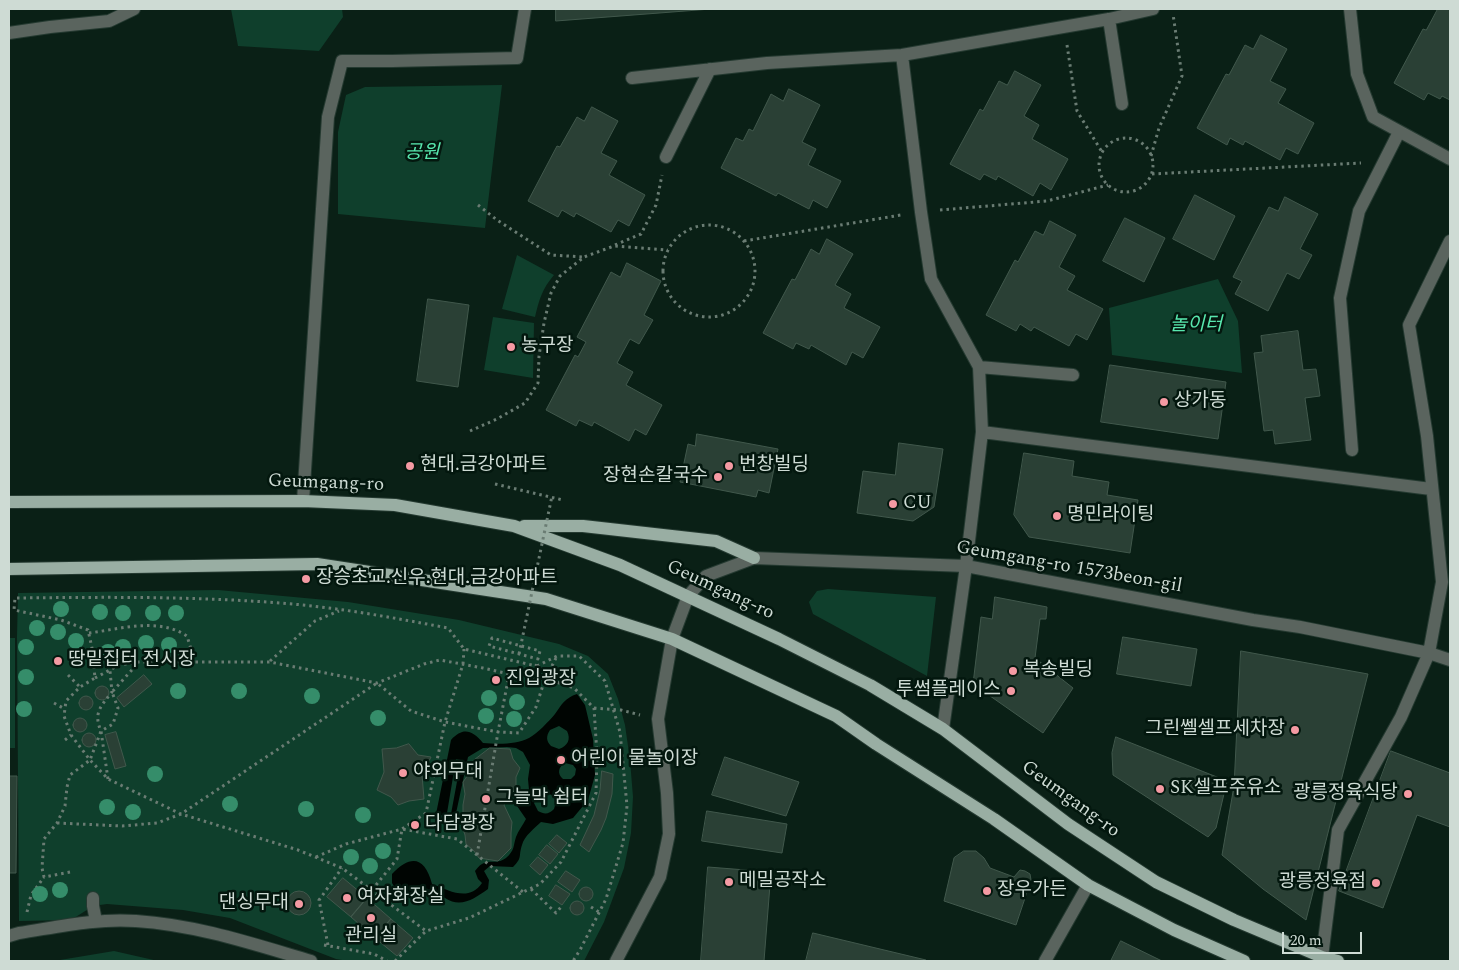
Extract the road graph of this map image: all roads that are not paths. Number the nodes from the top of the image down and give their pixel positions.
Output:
1 (134, 9) edge
2 (525, 9) edge
3 (1153, 9) edge
4 (1350, 9) edge
5 (1109, 19) junction
6 (9, 33) edge
7 (902, 55) junction
8 (710, 69) junction
9 (632, 78) dead end
10 (1122, 104) dead end
11 (1399, 132) junction
12 (666, 157) road end
13 (1450, 159) edge
14 (1450, 241) edge
15 (979, 367) junction
16 (1073, 375) dead end
17 (982, 432) junction
18 (1352, 450) dead end
19 (1431, 489) junction
20 (303, 501) junction
21 (9, 502) edge
22 (514, 526) junction
23 (754, 558) junction
24 (966, 566) junction
25 (9, 569) edge
26 (688, 596) junction
27 (672, 639) junction
28 (1429, 653) junction
29 (1450, 660) edge
30 (943, 729) junction
31 (1088, 885) junction
32 (93, 898) dead end
33 (96, 921) junction
34 (9, 936) edge
35 (1322, 956) junction
36 (311, 961) edge
37 (616, 961) edge
38 (1045, 961) edge
39 (1244, 961) edge
40 (1338, 961) edge

1 - 6 street
2 - 20 street
3 - 5 street
4 - 11 street
5 - 7 street
5 - 10 street
7 - 8 street
7 - 15 street
8 - 9 street
8 - 12 street
11 - 13 street
11 - 18 street
14 - 19 street
15 - 16 street
15 - 17 street
17 - 19 street
17 - 24 street
19 - 28 street
20 - 21 main road, Geumgang-ro
20 - 22 main road, Geumgang-ro
22 - 23 main road
22 - 26 main road, Geumgang-ro
23 - 24 street, Geumgang-ro 1573beon-gil
23 - 26 street, Geumgang-ro 1573beon-gil
24 - 28 street, Geumgang-ro 1573beon-gil
24 - 30 street
25 - 27 main road
26 - 27 street
26 - 30 main road, Geumgang-ro
27 - 31 main road
27 - 37 street
28 - 29 street, Geumgang-ro 1573beon-gil
28 - 35 street
30 - 35 main road, Geumgang-ro
31 - 38 street
31 - 39 main road
32 - 33 street
33 - 34 street
33 - 36 street
35 - 40 main road, Geumgang-ro

